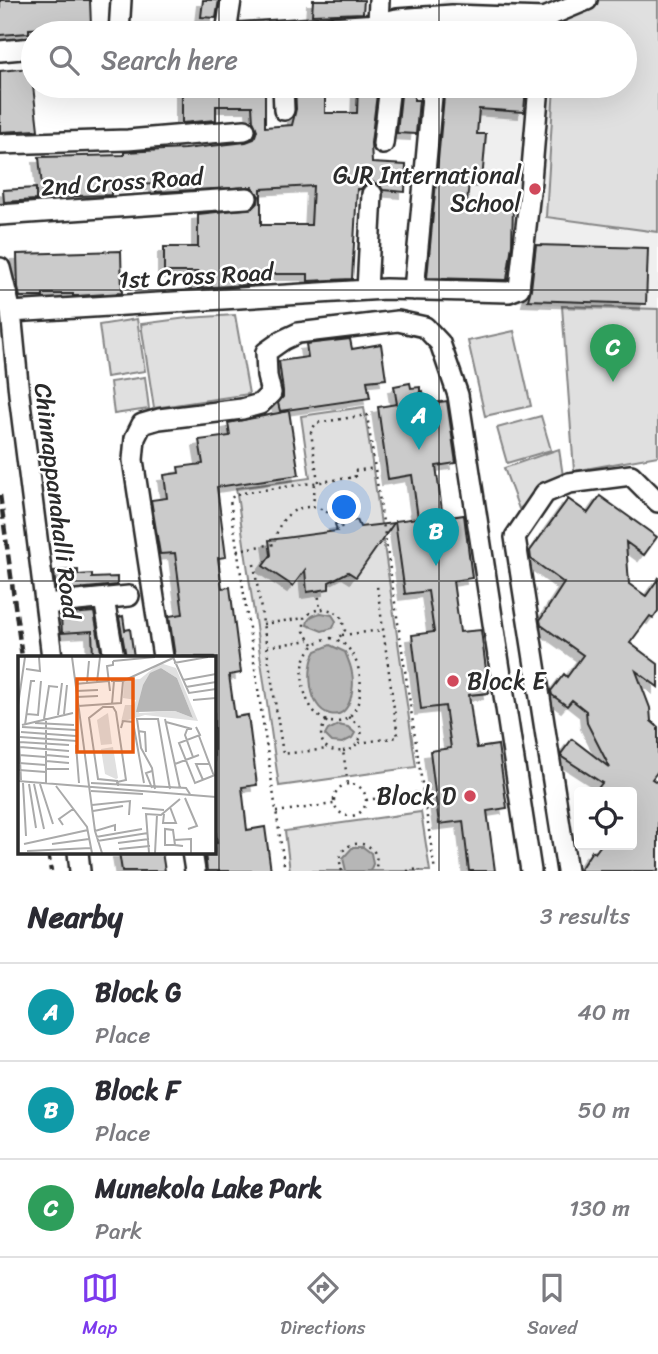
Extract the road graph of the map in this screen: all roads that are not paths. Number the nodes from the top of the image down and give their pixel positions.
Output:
1 (121, 0) edge
2 (231, 0) edge
3 (379, 0) edge
4 (587, 0) edge
5 (120, 21) edge
6 (228, 21) edge
7 (388, 21) edge
8 (552, 21) edge
9 (21, 49) edge
10 (0, 51) edge
11 (284, 98) edge
12 (389, 98) edge
13 (432, 98) edge
14 (538, 98) edge
15 (284, 110) dead end
16 (245, 130) dead end
17 (0, 144) edge
18 (383, 144) dead end
19 (372, 194) dead end
20 (247, 198) dead end
21 (0, 215) edge
22 (0, 268) edge
23 (376, 290) junction
24 (414, 290) junction
25 (11, 312) junction
26 (658, 502) edge
27 (130, 596) dead end
28 (104, 598) junction
29 (46, 604) junction
30 (52, 656) edge
31 (114, 656) edge
32 (163, 656) edge
33 (78, 853) edge
34 (192, 853) edge
35 (568, 868) edge
36 (80, 871) edge
37 (195, 871) edge
38 (531, 871) edge

1 - 5 street
2 - 6 street
3 - 7 street
4 - 8 street
9 - 10 street
11 - 15 street
12 - 18 street
13 - 24 street
14 - 24 street, 1st Cross Road
16 - 17 street
19 - 23 street
20 - 21 street, 2nd Cross Road
22 - 25 street, Chinnappanahalli Road
23 - 24 street, 1st Cross Road
23 - 25 street, 1st Cross Road
25 - 29 street, Chinnappanahalli Road
26 - 35 street
27 - 28 street
28 - 29 street
28 - 31 street
29 - 30 street, Chinnappanahalli Road
32 - 38 street
33 - 36 street
34 - 37 street

